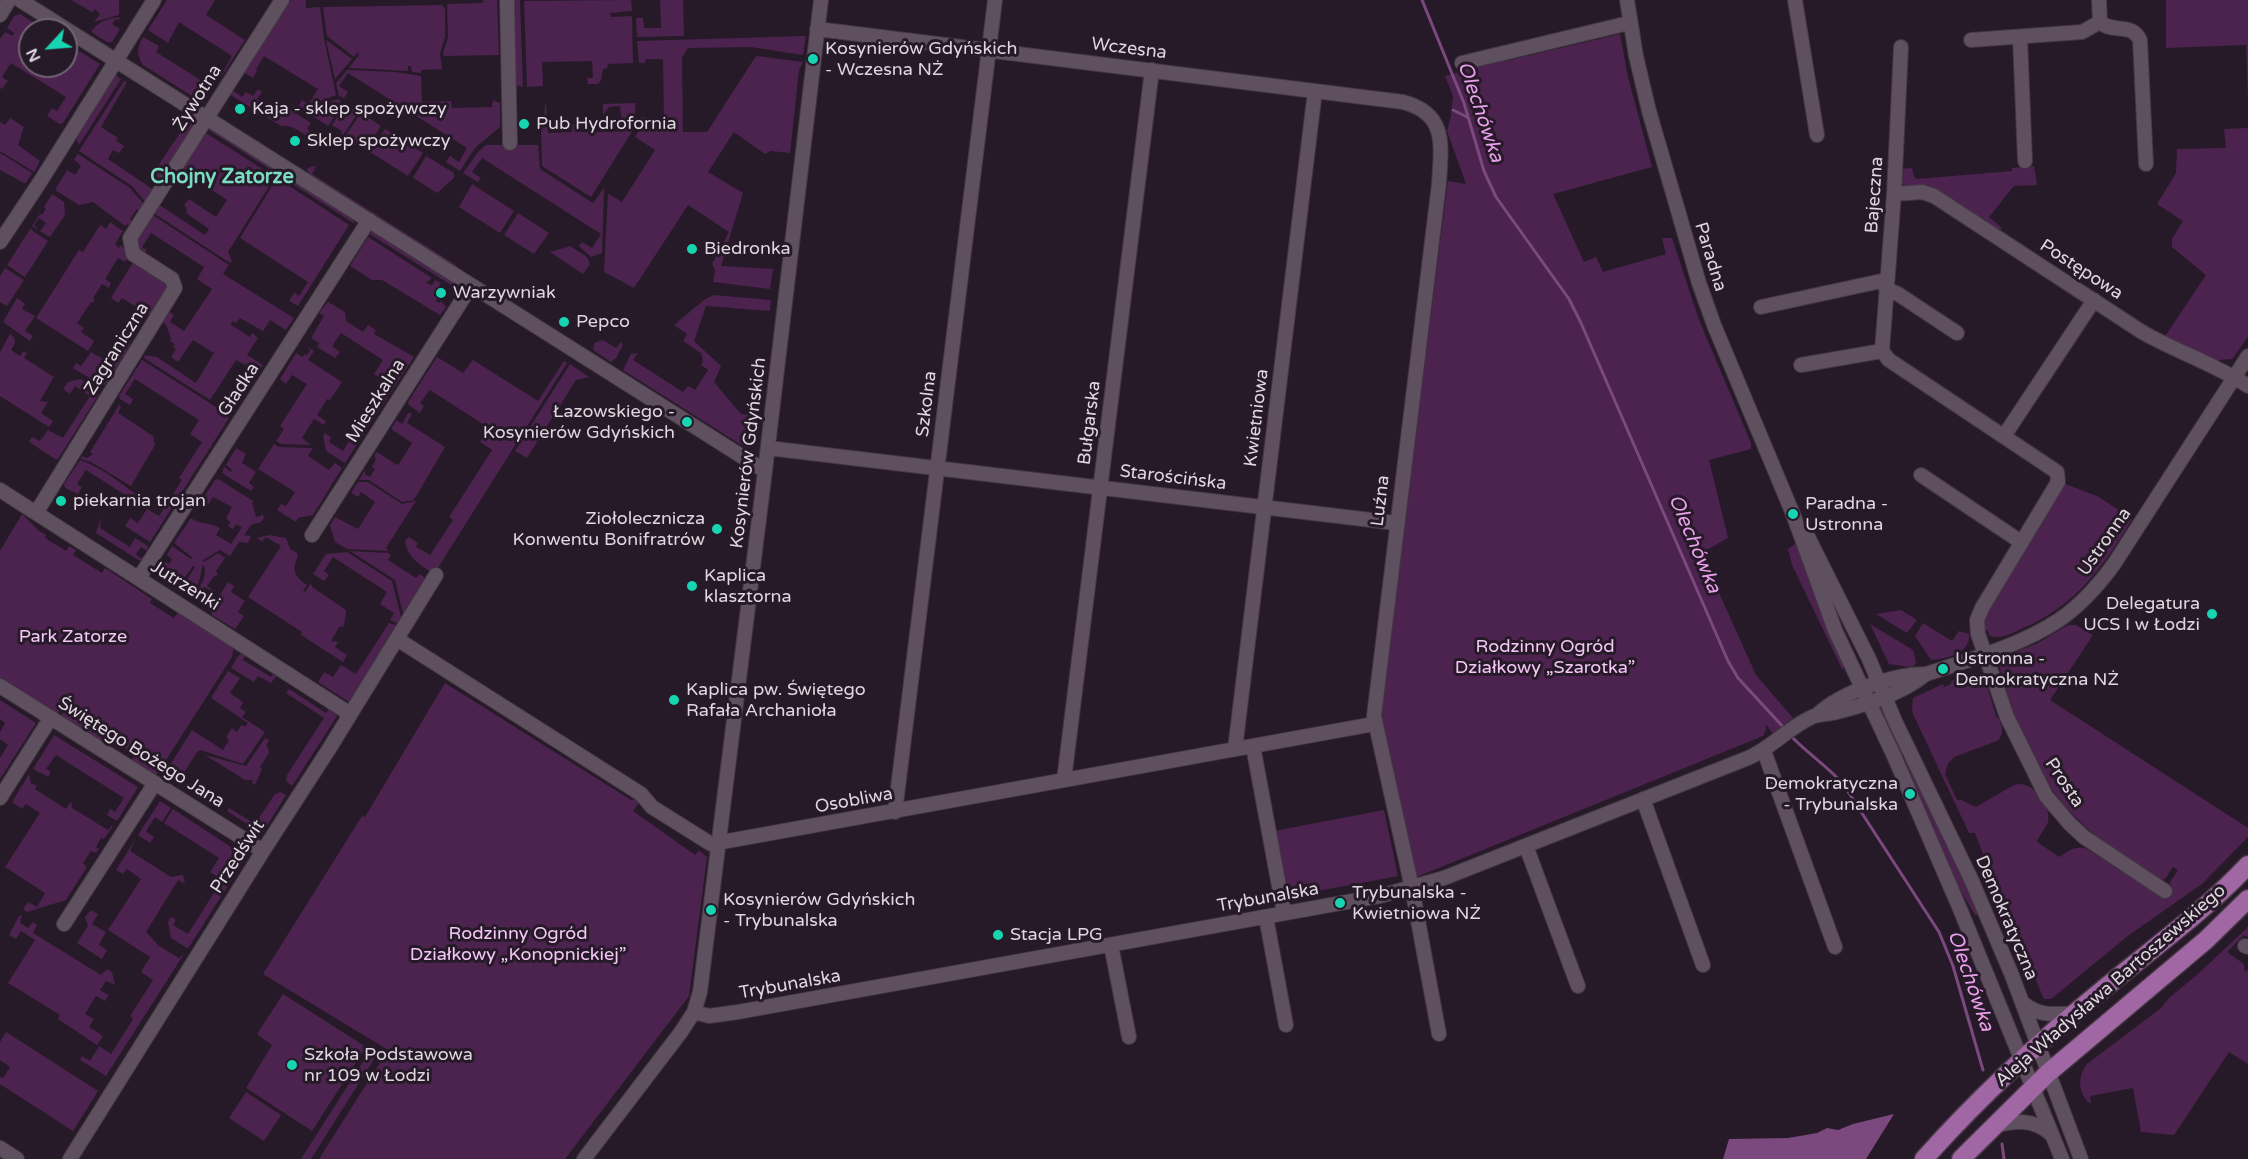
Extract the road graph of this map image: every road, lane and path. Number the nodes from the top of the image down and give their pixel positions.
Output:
1 (9, 0) edge
2 (20, 0) edge
3 (154, 0) edge
4 (282, 0) edge
5 (507, 0) edge
6 (820, 0) edge
7 (995, 0) edge
8 (1627, 0) edge
9 (1795, 0) edge
10 (2099, 0) edge
11 (0, 15) edge
12 (1629, 22) junction
13 (2100, 22) junction
14 (817, 29) junction
15 (2020, 37) junction
16 (1971, 40) dead end
17 (1901, 46) dead end
18 (989, 49) junction
19 (116, 59) junction
20 (1462, 63) dead end
21 (1152, 70) junction
22 (1315, 91) junction
23 (207, 118) junction
24 (1432, 118) joint
25 (1816, 135) dead end
26 (510, 143) dead end
27 (2025, 161) dead end
28 (2145, 164) dead end
29 (1894, 194) junction
30 (145, 216) joint
31 (369, 220) junction
32 (0, 242) edge
33 (1886, 285) junction
34 (471, 286) junction
35 (2094, 300) junction
36 (1761, 306) dead end
37 (1957, 333) dead end
38 (1882, 348) junction
39 (2248, 356) edge
40 (1801, 365) dead end
41 (2234, 377) junction
42 (2248, 386) edge
43 (2004, 436) junction
44 (768, 448) junction
45 (937, 468) junction
46 (765, 471) junction
47 (1921, 475) dead end
48 (1100, 488) junction
49 (0, 490) edge
50 (1265, 508) junction
51 (36, 513) junction
52 (1793, 514) junction
53 (1396, 523) junction
54 (312, 535) dead end
55 (2021, 542) junction
56 (436, 576) dead end
57 (140, 578) junction
58 (397, 639) junction
59 (1984, 654) junction
60 (0, 686) edge
61 (1882, 690) junction
62 (1866, 696) junction
63 (349, 715) junction
64 (50, 719) junction
65 (1374, 724) junction
66 (1253, 746) junction
67 (1235, 749) junction
68 (1764, 751) junction
69 (1064, 780) junction
70 (155, 783) junction
71 (0, 798) edge
72 (1643, 799) junction
73 (895, 812) junction
74 (719, 844) junction
75 (1526, 846) junction
76 (263, 851) junction
77 (2248, 865) edge
78 (1412, 888) junction
79 (2165, 891) dead end
80 (2248, 899) edge
81 (1284, 913) junction
82 (1266, 917) junction
83 (64, 924) dead end
84 (1111, 945) junction
85 (1835, 947) dead end
86 (1703, 965) dead end
87 (1578, 986) dead end
88 (2023, 1003) junction
89 (694, 1012) junction
90 (2074, 1013) junction
91 (1286, 1025) dead end
92 (1439, 1034) dead end
93 (1129, 1037) dead end
94 (2038, 1045) junction
95 (2022, 1059) junction
96 (2048, 1073) junction
97 (2033, 1087) junction
98 (1992, 1126) junction
99 (2051, 1134) junction
100 (0, 1148) edge
101 (17, 1159) edge
102 (70, 1159) edge
103 (584, 1159) edge
104 (1924, 1159) edge
105 (1960, 1159) edge
106 (2062, 1159) edge
107 (2081, 1159) edge

1 - 11 street
2 - 19 street
3 - 19 street
4 - 23 street, Żywotna
5 - 26 street
6 - 14 street, Kosynierów Gdyńskich
7 - 18 street, Szkolna
8 - 12 street, Paradna
9 - 25 street
10 - 13 street
12 - 20 street
12 - 52 street, Paradna
13 - 15 street
13 - 28 street
14 - 18 street, Wczesna
14 - 44 street, Kosynierów Gdyńskich
15 - 16 street
15 - 27 street
17 - 29 street, Bajeczna
18 - 21 street, Wczesna
18 - 45 street, Szkolna
19 - 23 street
19 - 32 street
21 - 22 street, Wczesna
21 - 48 street, Bułgarska
22 - 24 street, Wczesna
22 - 50 street, Kwietniowa
23 - 30 street, Żywotna
23 - 31 street
24 - 53 street, Luźna
29 - 33 street, Bajeczna
29 - 35 street, Postępowa
30 - 51 street, Zagraniczna
31 - 34 street
31 - 57 street, Gładka
33 - 36 street
33 - 37 street
33 - 38 street, Bajeczna
34 - 46 street
34 - 54 street, Mieszkalna
35 - 41 street, Postępowa
35 - 43 street
38 - 40 street
38 - 43 street
39 - 41 street, Ustronna
41 - 42 street, Postępowa
41 - 59 street, Ustronna
43 - 55 street, Prosta
44 - 45 street, Starościńska
44 - 46 street, Kosynierów Gdyńskich
45 - 48 street, Starościńska
45 - 73 street, Szkolna
46 - 74 street, Kosynierów Gdyńskich
47 - 55 street
48 - 50 street, Starościńska
48 - 69 street, Bułgarska
49 - 51 street, Jutrzenki
50 - 53 street, Starościńska
50 - 67 street, Kwietniowa
51 - 57 street, Jutrzenki
52 - 61 street, Paradna
52 - 62 street, Paradna
53 - 65 street, Luźna
55 - 59 street, Prosta
56 - 58 street, Przedświt
57 - 63 street, Jutrzenki
58 - 63 street, Przedświt
58 - 74 street
59 - 61 street, Ustronna
59 - 79 street, Prosta
60 - 64 street, Świętego Bożego Jana
61 - 62 street, Trybunalska
61 - 88 street, Demokratyczna
62 - 68 street, Trybunalska
62 - 95 street
63 - 76 street, Przedświt
64 - 70 street, Świętego Bożego Jana
64 - 71 street
65 - 66 street, Osobliwa
65 - 78 street, Luźna
66 - 67 street, Osobliwa
66 - 81 street
67 - 69 street, Osobliwa
68 - 72 street, Trybunalska
68 - 85 street
69 - 73 street, Osobliwa
70 - 76 street, Świętego Bożego Jana
70 - 83 street
72 - 75 street, Trybunalska
72 - 86 street
73 - 74 street, Osobliwa
74 - 89 street, Kosynierów Gdyńskich
75 - 78 street, Trybunalska
75 - 87 street
76 - 102 street, Przedświt
77 - 90 main road, Aleja Władysława Bartoszewskiego
78 - 81 street, Trybunalska
78 - 92 street, Luźna
80 - 96 main road, Aleja Władysława Bartoszewskiego
81 - 82 street, Trybunalska
82 - 84 street, Trybunalska
82 - 91 street
84 - 89 street, Trybunalska
84 - 93 street
88 - 90 street
88 - 94 street, Demokratyczna
89 - 103 street, Kosynierów Gdyńskich
90 - 94 main road, Aleja Władysława Bartoszewskiego
94 - 95 main road, Aleja Władysława Bartoszewskiego
94 - 96 street, Demokratyczna
95 - 97 street
95 - 104 main road, Aleja Władysława Bartoszewskiego
96 - 97 main road, Aleja Władysława Bartoszewskiego
96 - 107 street, Demokratyczna
97 - 98 main road, Aleja Władysława Bartoszewskiego
97 - 99 street
98 - 99 street
98 - 105 main road, Aleja Władysława Bartoszewskiego
99 - 106 street
100 - 101 street

